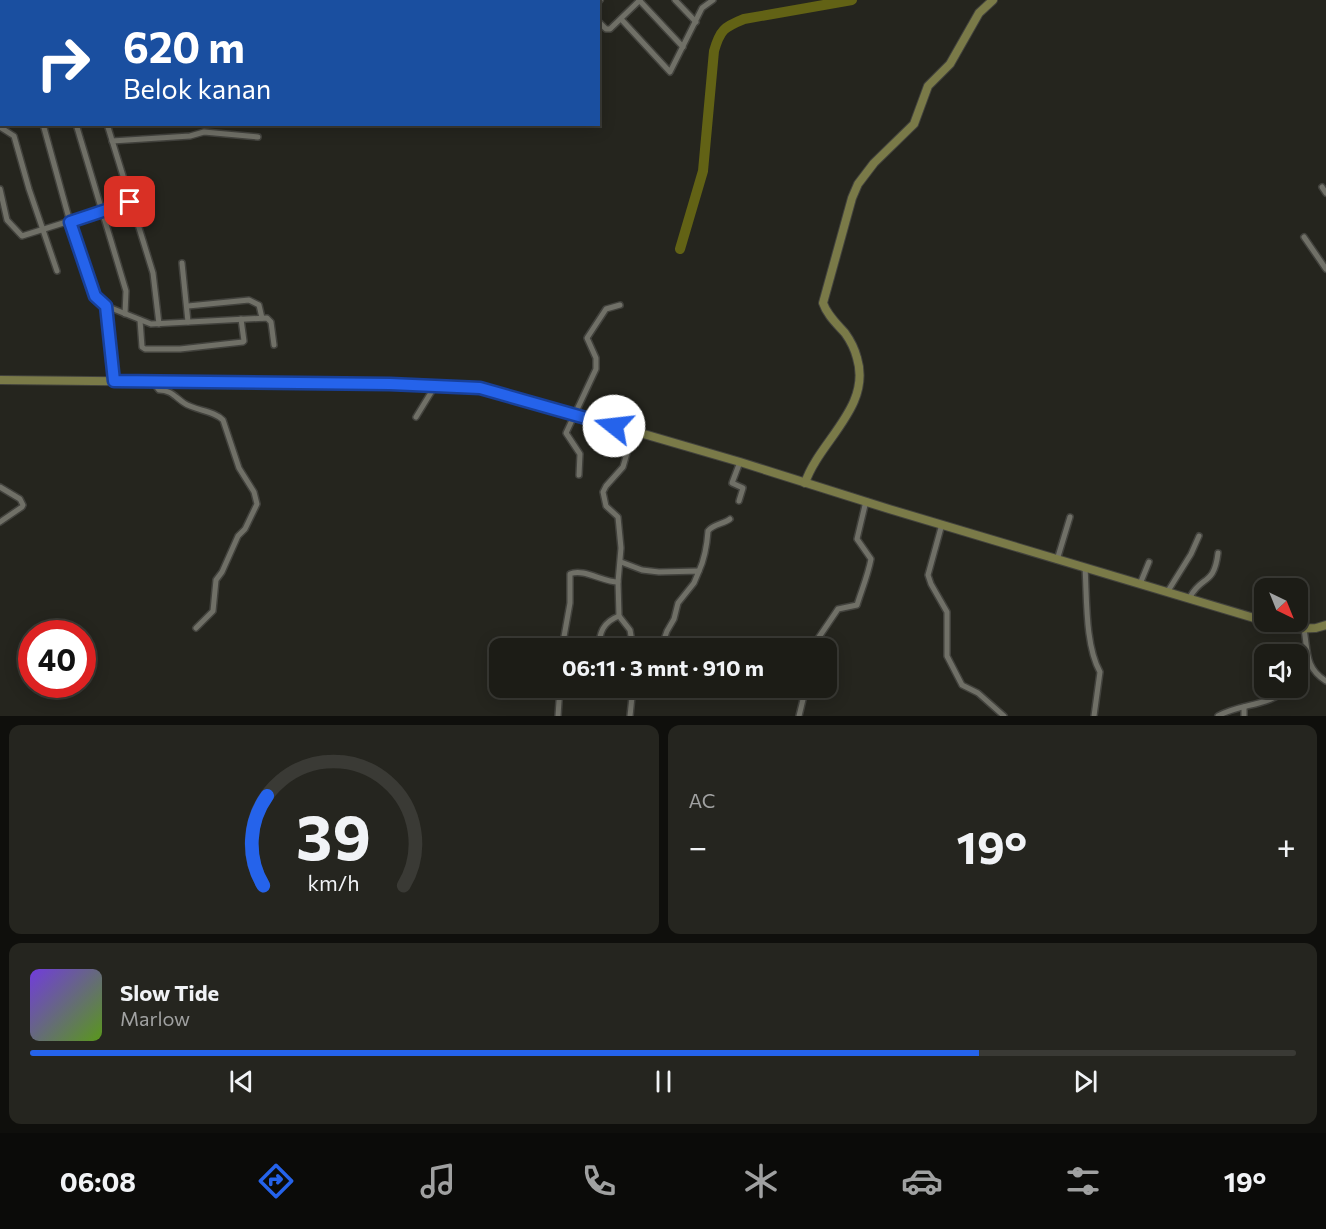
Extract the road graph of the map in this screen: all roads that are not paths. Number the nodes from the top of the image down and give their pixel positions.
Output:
1 (639, 0) edge
2 (675, 0) edge
3 (714, 0) edge
4 (993, 0) edge
5 (621, 19) junction
6 (696, 22) junction
7 (600, 23) edge
8 (683, 47) junction
9 (44, 126) edge
10 (77, 126) edge
11 (108, 126) edge
12 (0, 127) edge
13 (258, 137) dead end
14 (112, 141) junction
15 (1322, 187) dead end
16 (0, 189) edge
17 (1326, 193) edge
18 (130, 202) junction
19 (101, 210) junction
20 (70, 222) junction
21 (43, 229) junction
22 (1304, 237) dead end
23 (182, 262) dead end
24 (1326, 269) edge
25 (57, 271) dead end
26 (620, 304) dead end
27 (106, 306) junction
28 (188, 306) junction
29 (125, 314) junction
30 (262, 316) junction
31 (241, 319) junction
32 (140, 320) junction
33 (188, 322) junction
34 (159, 324) junction
35 (274, 345) dead end
36 (0, 380) edge
37 (114, 381) junction
38 (153, 382) junction
39 (435, 386) junction
40 (575, 415) junction
41 (416, 417) dead end
42 (633, 432) junction
43 (740, 462) junction
44 (579, 475) dead end
45 (805, 483) junction
46 (1, 488) edge
47 (739, 501) dead end
48 (866, 501) junction
49 (1070, 517) dead end
50 (730, 519) dead end
51 (0, 522) edge
52 (942, 524) junction
53 (1199, 536) dead end
54 (1218, 554) dead end
55 (1057, 560) junction
56 (621, 562) junction
57 (1149, 562) dead end
58 (1085, 567) junction
59 (699, 571) junction
60 (618, 582) junction
61 (1140, 584) junction
62 (1168, 591) junction
63 (1190, 597) junction
64 (619, 616) junction
65 (1254, 617) edge
66 (1326, 625) edge
67 (196, 628) dead end
68 (1308, 628) edge
69 (564, 638) edge
70 (599, 638) edge
71 (632, 638) edge
72 (665, 638) edge
73 (819, 638) edge
74 (1308, 657) edge
75 (1326, 681) edge
76 (559, 698) edge
77 (632, 698) edge
78 (803, 698) edge
79 (1275, 698) edge
80 (1244, 707) junction
81 (558, 716) edge
82 (630, 716) edge
83 (799, 716) edge
84 (1004, 716) edge
85 (1094, 716) edge
86 (1218, 716) edge
87 (1244, 716) edge

1 - 5 street
1 - 8 street
2 - 6 street
3 - 6 street
4 - 45 street
5 - 7 street
5 - 8 street
6 - 8 street
9 - 20 street
10 - 19 street
11 - 14 street
12 - 21 street
13 - 14 street
14 - 18 street
15 - 17 street
16 - 21 street
18 - 19 street
18 - 34 street
19 - 20 street
19 - 29 street
20 - 21 street
20 - 27 street
21 - 25 street
22 - 24 street
23 - 28 street
26 - 40 street
27 - 29 street
27 - 37 street
28 - 30 street
28 - 33 street
29 - 32 street
30 - 31 street
30 - 35 street
31 - 32 street
31 - 33 street
32 - 34 street
33 - 34 street
36 - 37 street
37 - 38 street
38 - 39 street
38 - 67 street
39 - 40 street
39 - 41 street
40 - 42 street
40 - 44 street
42 - 43 street
42 - 56 street
43 - 45 street
43 - 47 street
45 - 48 street
46 - 51 street
48 - 52 street
48 - 73 street
49 - 55 street
50 - 59 street
52 - 55 street
52 - 84 street
53 - 62 street
54 - 63 street
55 - 58 street
56 - 59 street
56 - 60 street
57 - 61 street
58 - 61 street
58 - 85 street
59 - 72 street
60 - 64 street
60 - 69 street
61 - 62 street
62 - 63 street
63 - 65 street
64 - 70 street
64 - 71 street
66 - 68 street
74 - 75 street
76 - 81 street
77 - 82 street
78 - 83 street
79 - 80 street
80 - 86 street
80 - 87 street

